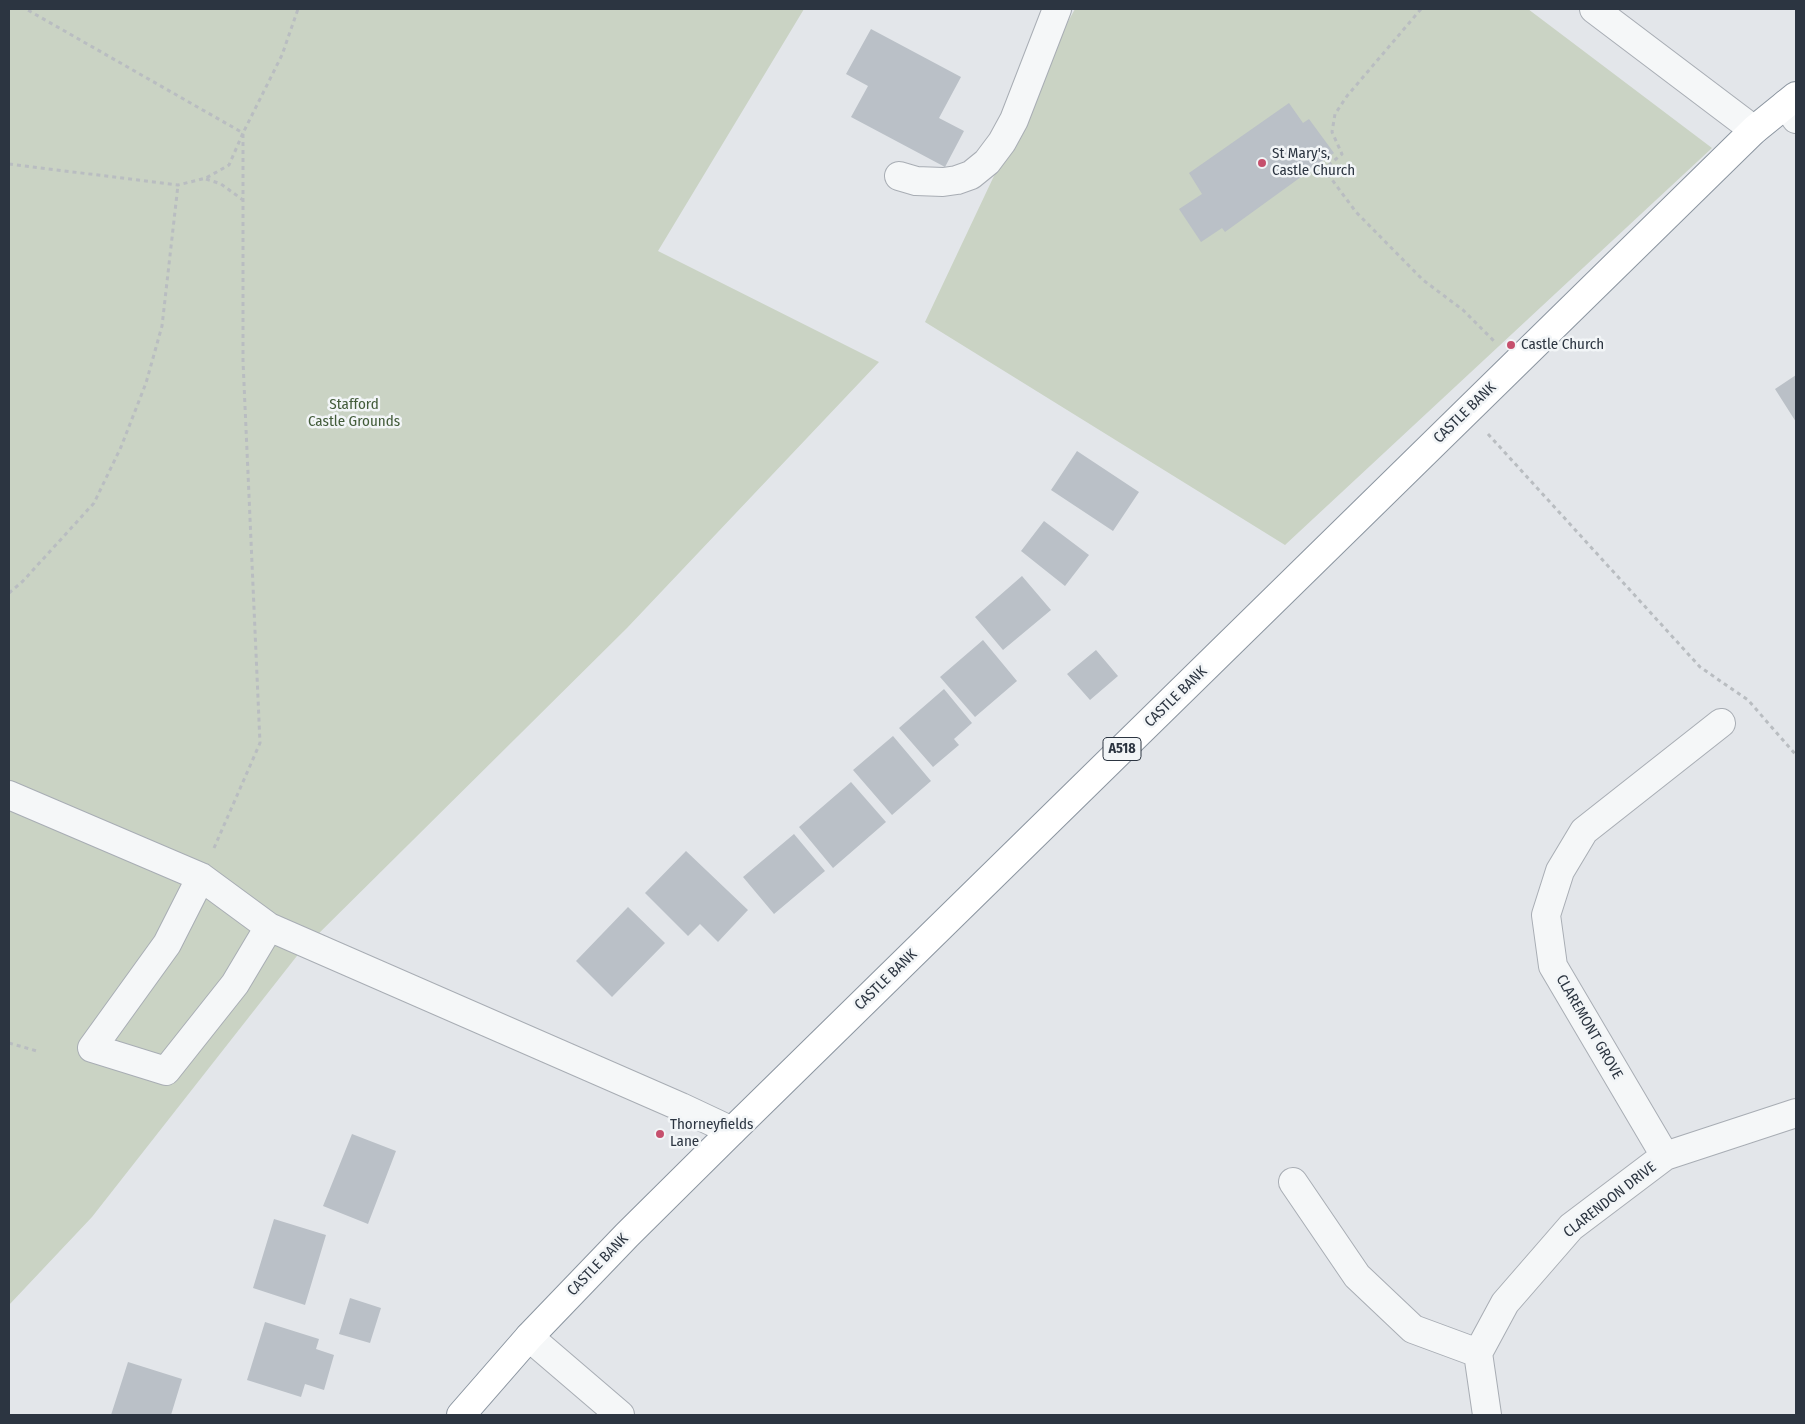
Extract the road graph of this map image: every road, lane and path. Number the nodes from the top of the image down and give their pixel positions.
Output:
1 (26, 9) edge
2 (298, 9) edge
3 (1057, 9) edge
4 (1421, 9) edge
5 (1594, 9) edge
6 (1793, 106) edge
7 (1754, 130) junction
8 (243, 133) junction
9 (9, 164) edge
10 (899, 176) dead end
11 (206, 178) junction
12 (178, 185) junction
13 (243, 200) junction
14 (1516, 364) junction
15 (1468, 411) junction
16 (9, 593) edge
17 (1700, 667) dead end
18 (1721, 723) dead end
19 (9, 795) edge
20 (201, 877) junction
21 (269, 927) junction
22 (9, 1044) edge
23 (37, 1051) dead end
24 (1796, 1113) edge
25 (732, 1131) junction
26 (1665, 1156) junction
27 (1294, 1182) dead end
28 (529, 1336) junction
29 (1478, 1353) junction
30 (461, 1415) edge
31 (620, 1415) edge
32 (1487, 1415) edge

1 - 8 path
2 - 8 path
3 - 10 street
4 - 14 path
5 - 7 street
6 - 7 highway, CASTLE BANK / A518
7 - 14 highway, CASTLE BANK / A518
8 - 11 path
8 - 13 path
9 - 12 path
11 - 12 path
11 - 13 path
12 - 16 path
13 - 20 path
14 - 15 highway, CASTLE BANK / A518
15 - 17 path
15 - 25 highway, CASTLE BANK / A518
18 - 26 street, CLAREMONT GROVE
19 - 20 street
20 - 21 street
20 - 21 street
21 - 25 street
22 - 23 path
24 - 26 street, CLARENDON DRIVE
25 - 28 highway, CASTLE BANK / A518
26 - 29 street, CLARENDON DRIVE
27 - 29 street
28 - 30 highway, CASTLE BANK / A518
28 - 31 street
29 - 32 street

